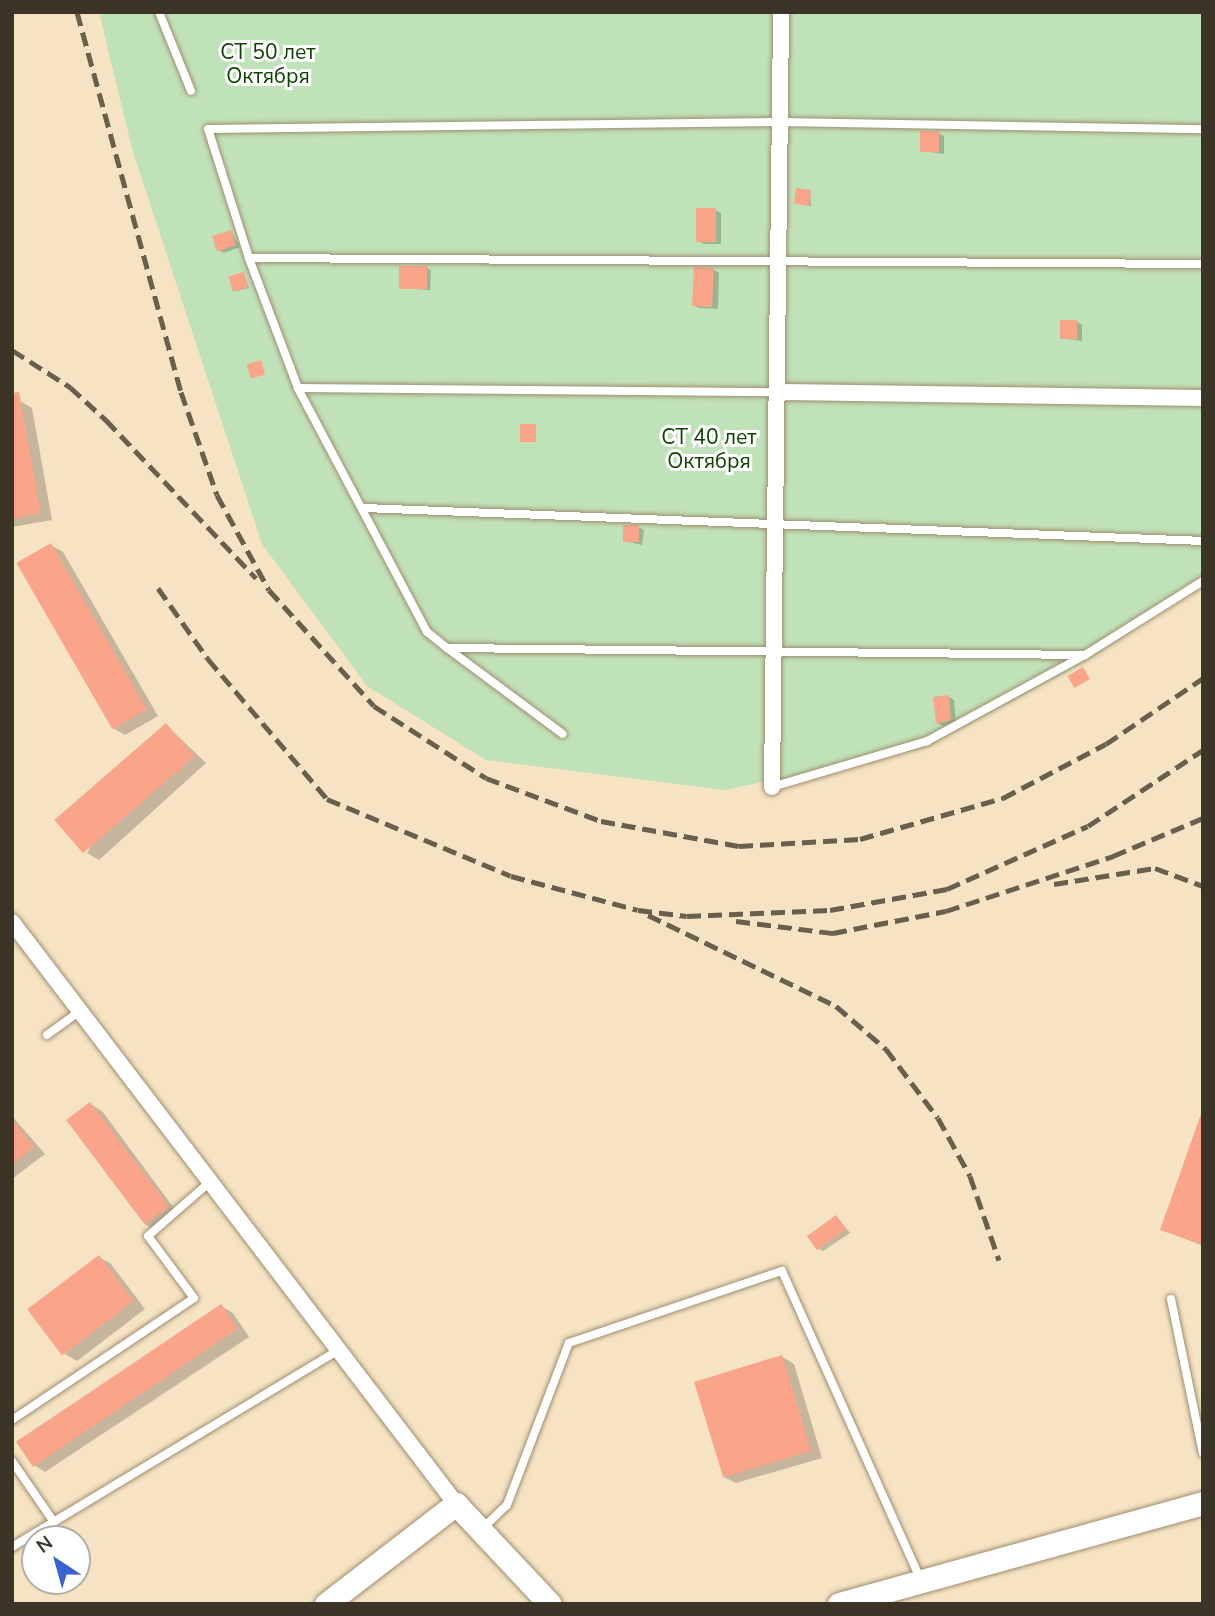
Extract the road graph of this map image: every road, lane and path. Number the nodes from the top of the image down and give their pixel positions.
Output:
1 (159, 12) edge
2 (781, 12) edge
3 (191, 91) dead end
4 (781, 122) junction
5 (1203, 129) edge
6 (249, 258) junction
7 (780, 258) junction
8 (1203, 264) edge
9 (298, 388) junction
10 (779, 392) junction
11 (1203, 398) edge
12 (364, 508) junction
13 (776, 523) junction
14 (1203, 541) edge
15 (1203, 581) edge
16 (447, 648) junction
17 (774, 652) junction
18 (1085, 655) junction
19 (563, 734) dead end
20 (772, 787) joint
21 (12, 922) edge
22 (80, 1011) junction
23 (47, 1035) dead end
24 (210, 1182) junction
25 (1171, 1299) dead end
26 (338, 1350) junction
27 (12, 1420) edge
28 (1203, 1453) edge
29 (12, 1461) edge
30 (1203, 1503) edge
31 (456, 1504) junction
32 (54, 1522) junction
33 (481, 1530) junction
34 (12, 1547) edge
35 (922, 1580) junction
36 (326, 1604) edge
37 (550, 1604) edge
38 (839, 1604) edge

1 - 3 lane
2 - 4 street
4 - 5 lane
4 - 6 lane
4 - 7 street
6 - 7 lane
6 - 9 lane
7 - 8 lane
7 - 10 street
9 - 10 lane
9 - 12 lane
10 - 11 street
10 - 13 street
12 - 13 lane
12 - 16 lane
13 - 14 lane
13 - 17 street
15 - 18 lane
16 - 17 lane
16 - 19 lane
17 - 18 lane
17 - 20 street
18 - 20 lane
21 - 22 street
22 - 23 lane
22 - 24 street
24 - 26 street
24 - 27 lane
25 - 28 lane
26 - 31 street
26 - 32 lane
29 - 32 lane
30 - 35 street
31 - 33 street
31 - 36 street
32 - 34 lane
33 - 35 lane
33 - 37 street
35 - 38 street

